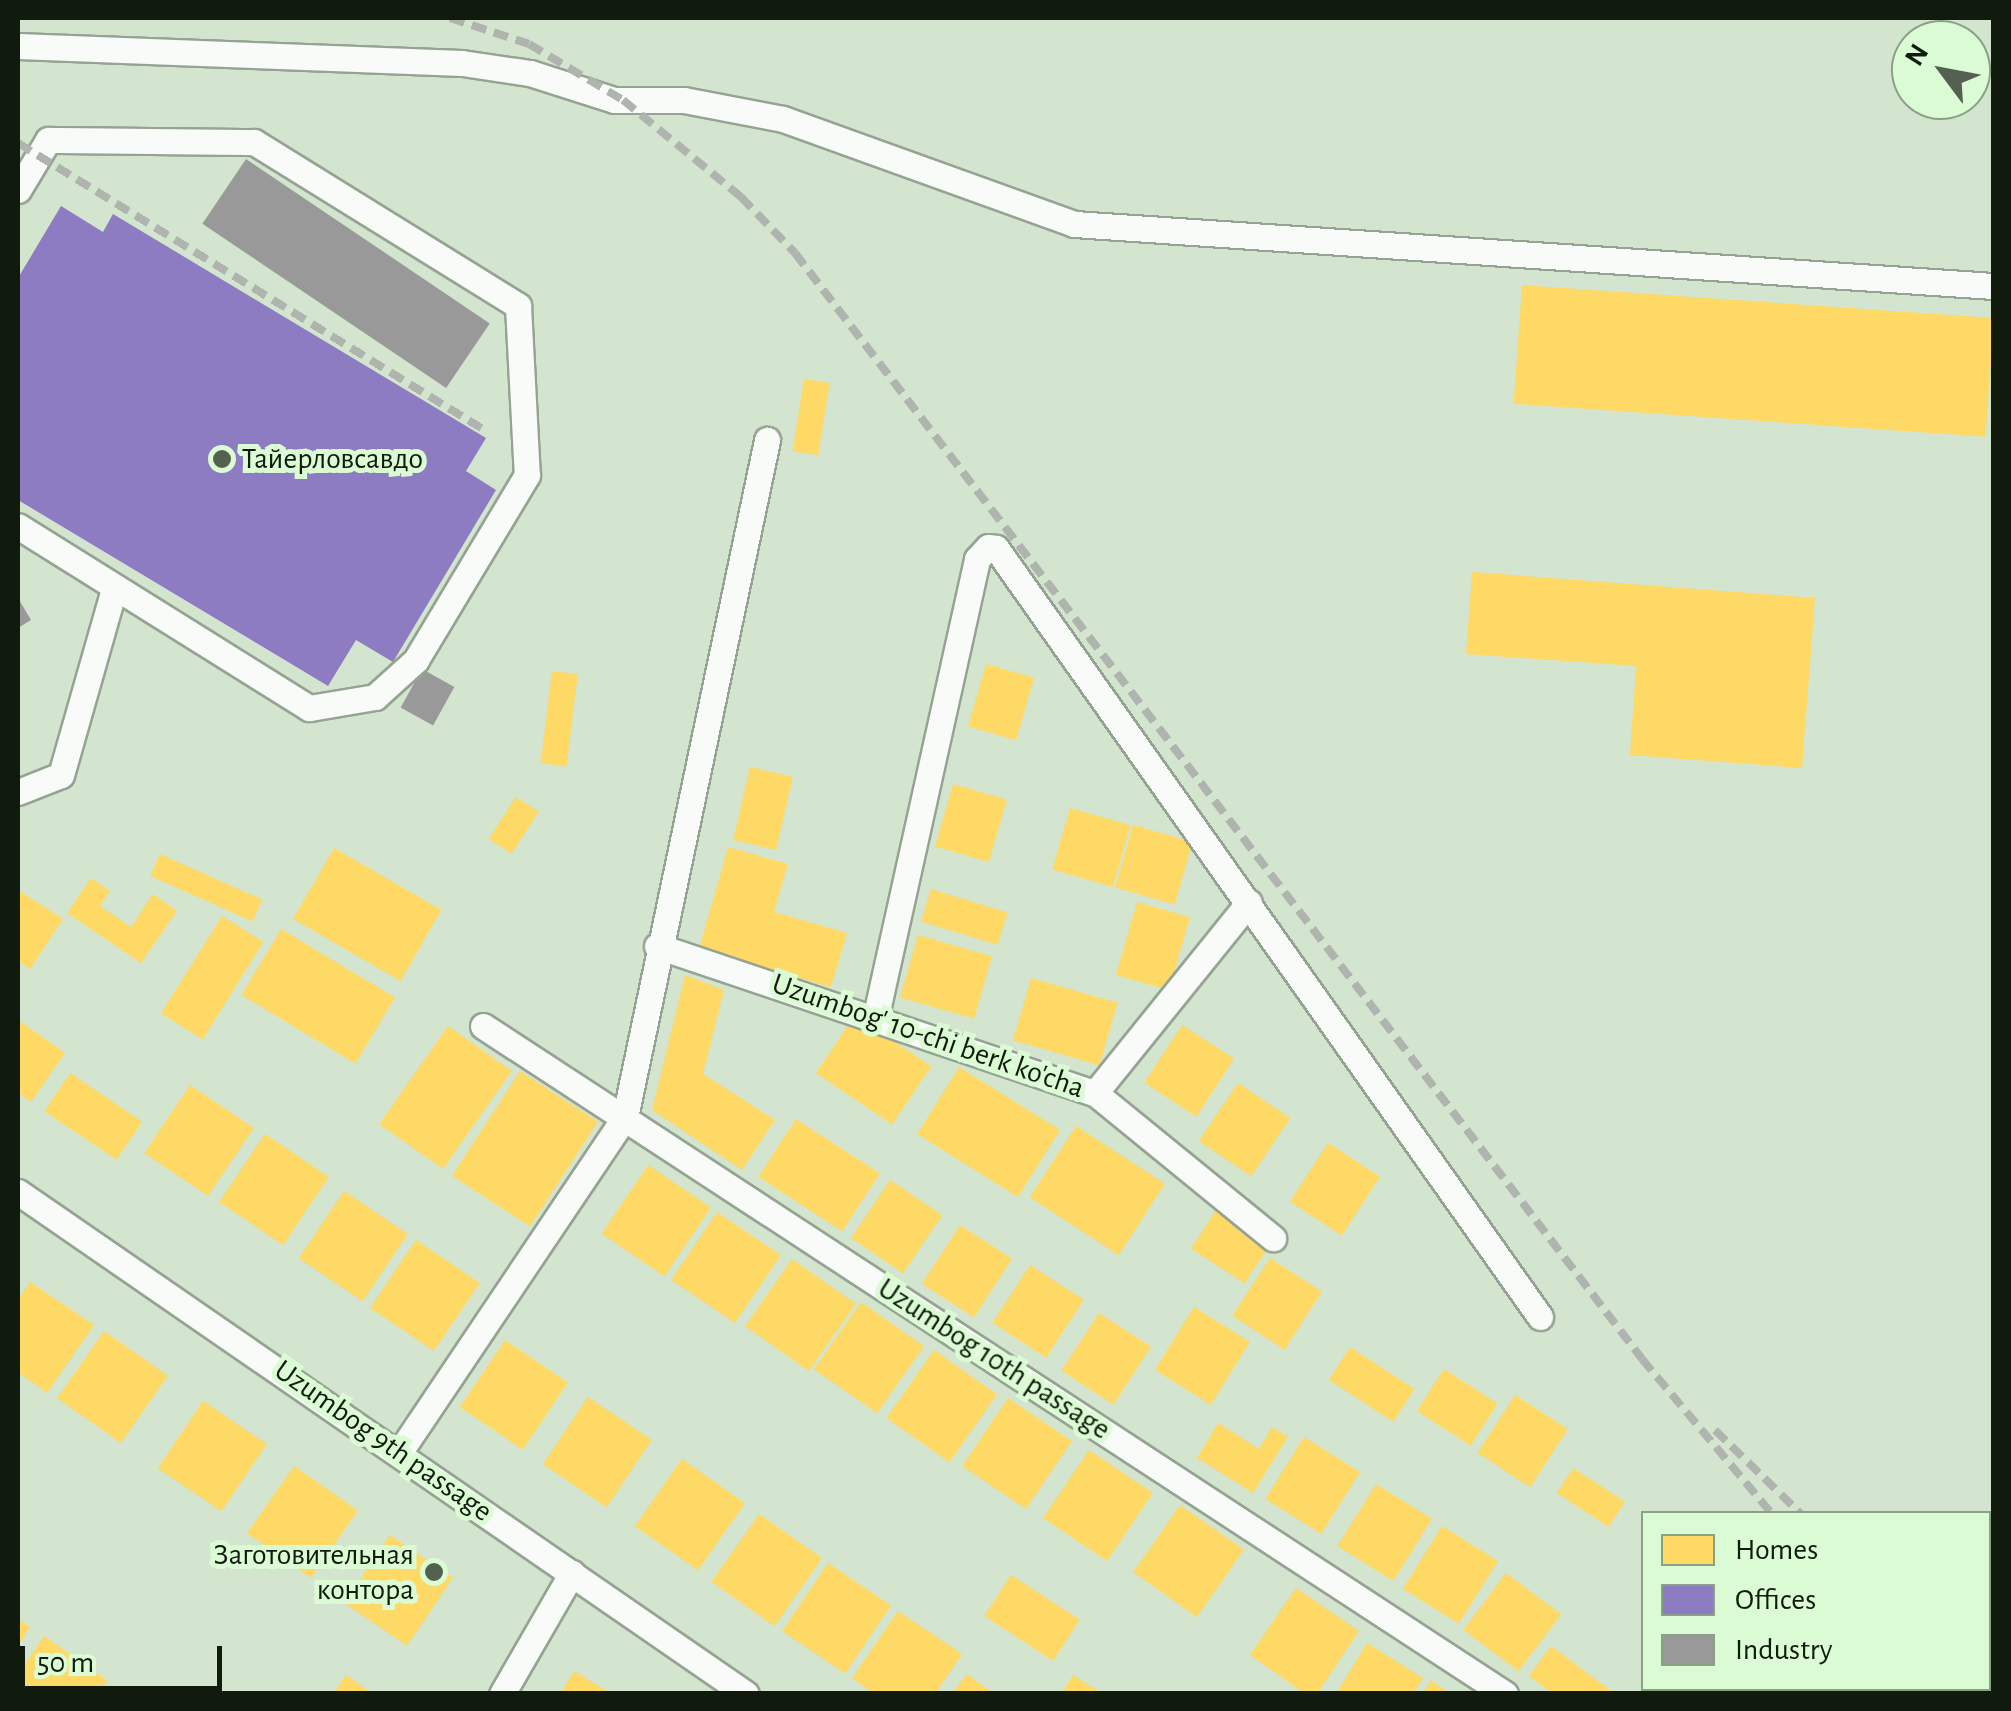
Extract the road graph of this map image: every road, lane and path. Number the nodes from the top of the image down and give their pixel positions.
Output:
1 (18, 46) edge
2 (18, 190) edge
3 (1994, 286) edge
4 (767, 440) dead end
5 (18, 526) edge
6 (114, 589) junction
7 (18, 792) edge
8 (1249, 902) junction
9 (657, 946) junction
10 (876, 1015) junction
11 (483, 1026) dead end
12 (1094, 1093) junction
13 (625, 1118) junction
14 (18, 1192) edge
15 (1274, 1238) dead end
16 (1540, 1317) dead end
17 (400, 1450) junction
18 (572, 1573) junction
19 (502, 1694) edge
20 (746, 1694) edge
21 (1505, 1694) edge

1 - 3 street
2 - 6 street
4 - 9 street
5 - 6 street
6 - 7 street
8 - 10 street
8 - 12 street
8 - 16 street
9 - 10 street, Uzumbog' 10-chi berk ko'cha
9 - 13 street
10 - 12 street, Uzumbog' 10-chi berk ko'cha
11 - 13 street, Uzumbog 10th passage
12 - 15 street, Uzumbog' 10-chi berk ko'cha
13 - 17 street
13 - 21 street, Uzumbog 10th passage
14 - 17 street, Uzumbog 9th passage
17 - 18 street, Uzumbog 9th passage
18 - 19 street
18 - 20 street, Uzumbog 9th passage

